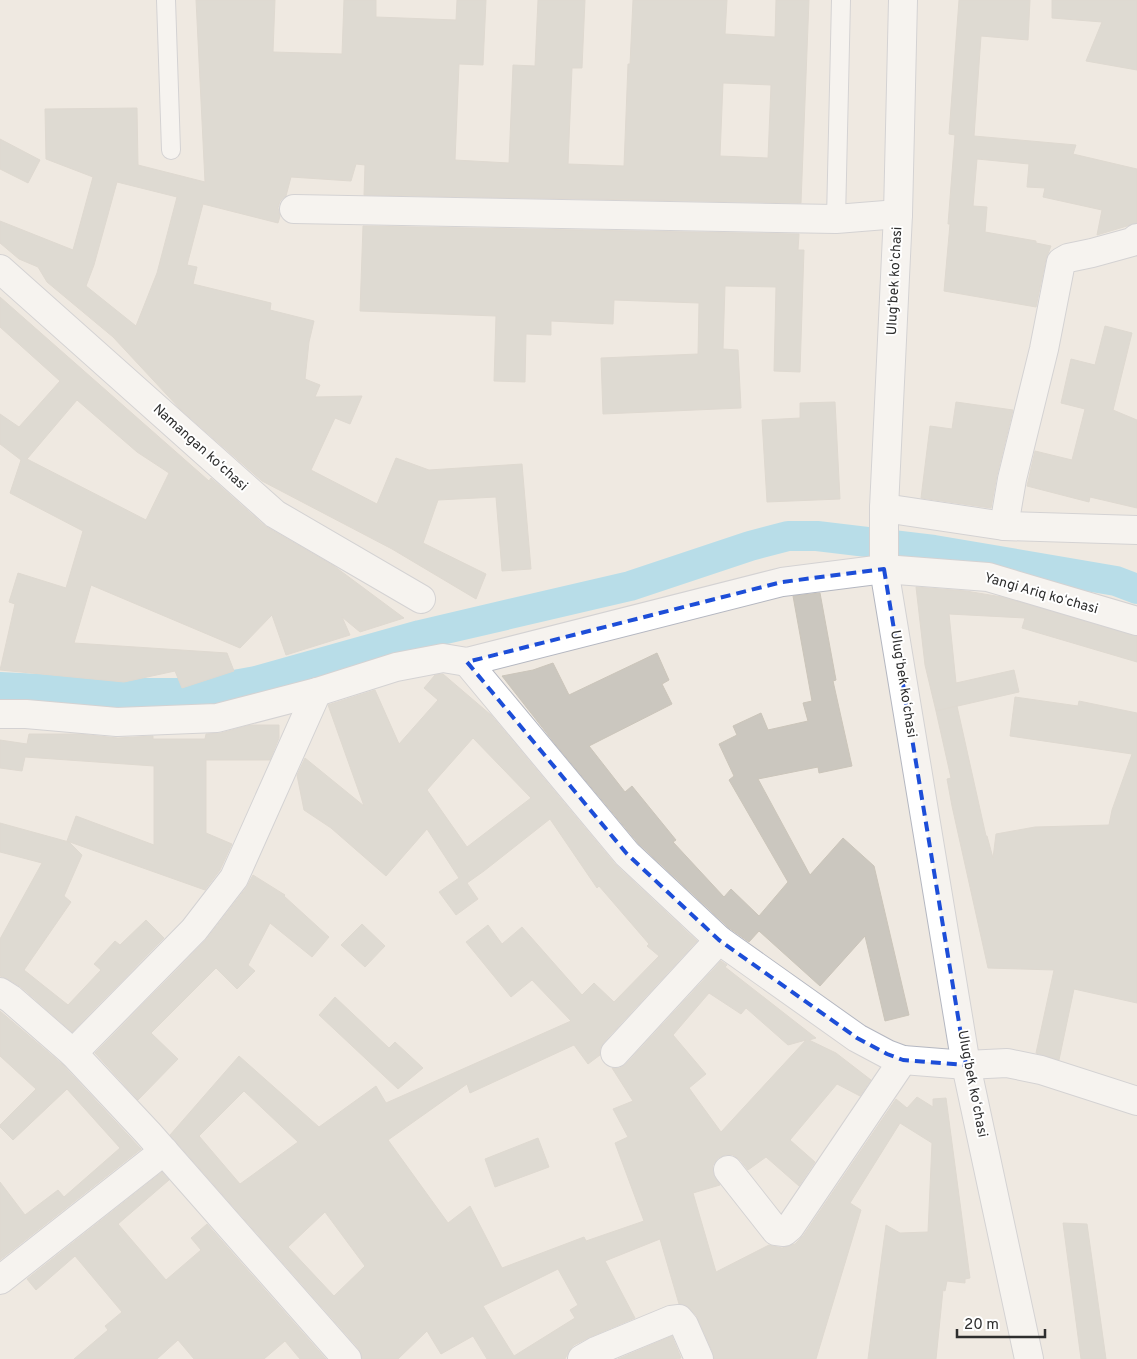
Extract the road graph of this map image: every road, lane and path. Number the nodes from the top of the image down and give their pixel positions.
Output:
1 (166, 0) edge
2 (841, 0) edge
3 (903, 0) edge
4 (171, 150) dead end
5 (294, 209) dead end
6 (898, 214) junction
7 (836, 219) junction
8 (1137, 238) edge
9 (0, 269) edge
10 (884, 508) junction
11 (1004, 526) junction
12 (1137, 530) edge
13 (884, 569) junction
14 (421, 599) dead end
15 (1137, 621) edge
16 (468, 662) junction
17 (317, 692) junction
18 (0, 714) edge
19 (719, 940) junction
20 (0, 992) edge
21 (73, 1053) junction
22 (615, 1053) dead end
23 (903, 1060) junction
24 (966, 1065) junction
25 (1137, 1101) edge
26 (164, 1150) junction
27 (728, 1170) dead end
28 (0, 1280) edge
29 (347, 1359) edge
30 (582, 1359) edge
31 (699, 1359) edge
32 (1029, 1359) edge

1 - 4 lane
2 - 7 lane
3 - 6 street, Ulugʻbek koʻchasi
5 - 7 street
6 - 7 street
6 - 10 street, Ulugʻbek koʻchasi
8 - 11 street
9 - 14 street, Namangan koʻchasi
10 - 11 street
10 - 13 street, Ulugʻbek koʻchasi
11 - 12 street
13 - 15 street, Yangi Ariq koʻchasi
13 - 16 street, Yangi Ariq koʻchasi
13 - 24 street, Ulugʻbek koʻchasi
16 - 17 street
16 - 19 street
17 - 18 street
17 - 21 street
19 - 22 street
19 - 23 street
20 - 21 street
21 - 26 street
23 - 24 street
23 - 27 street
24 - 25 street
24 - 32 street, Ulugʻbek koʻchasi
26 - 28 street
26 - 29 street
30 - 31 street

